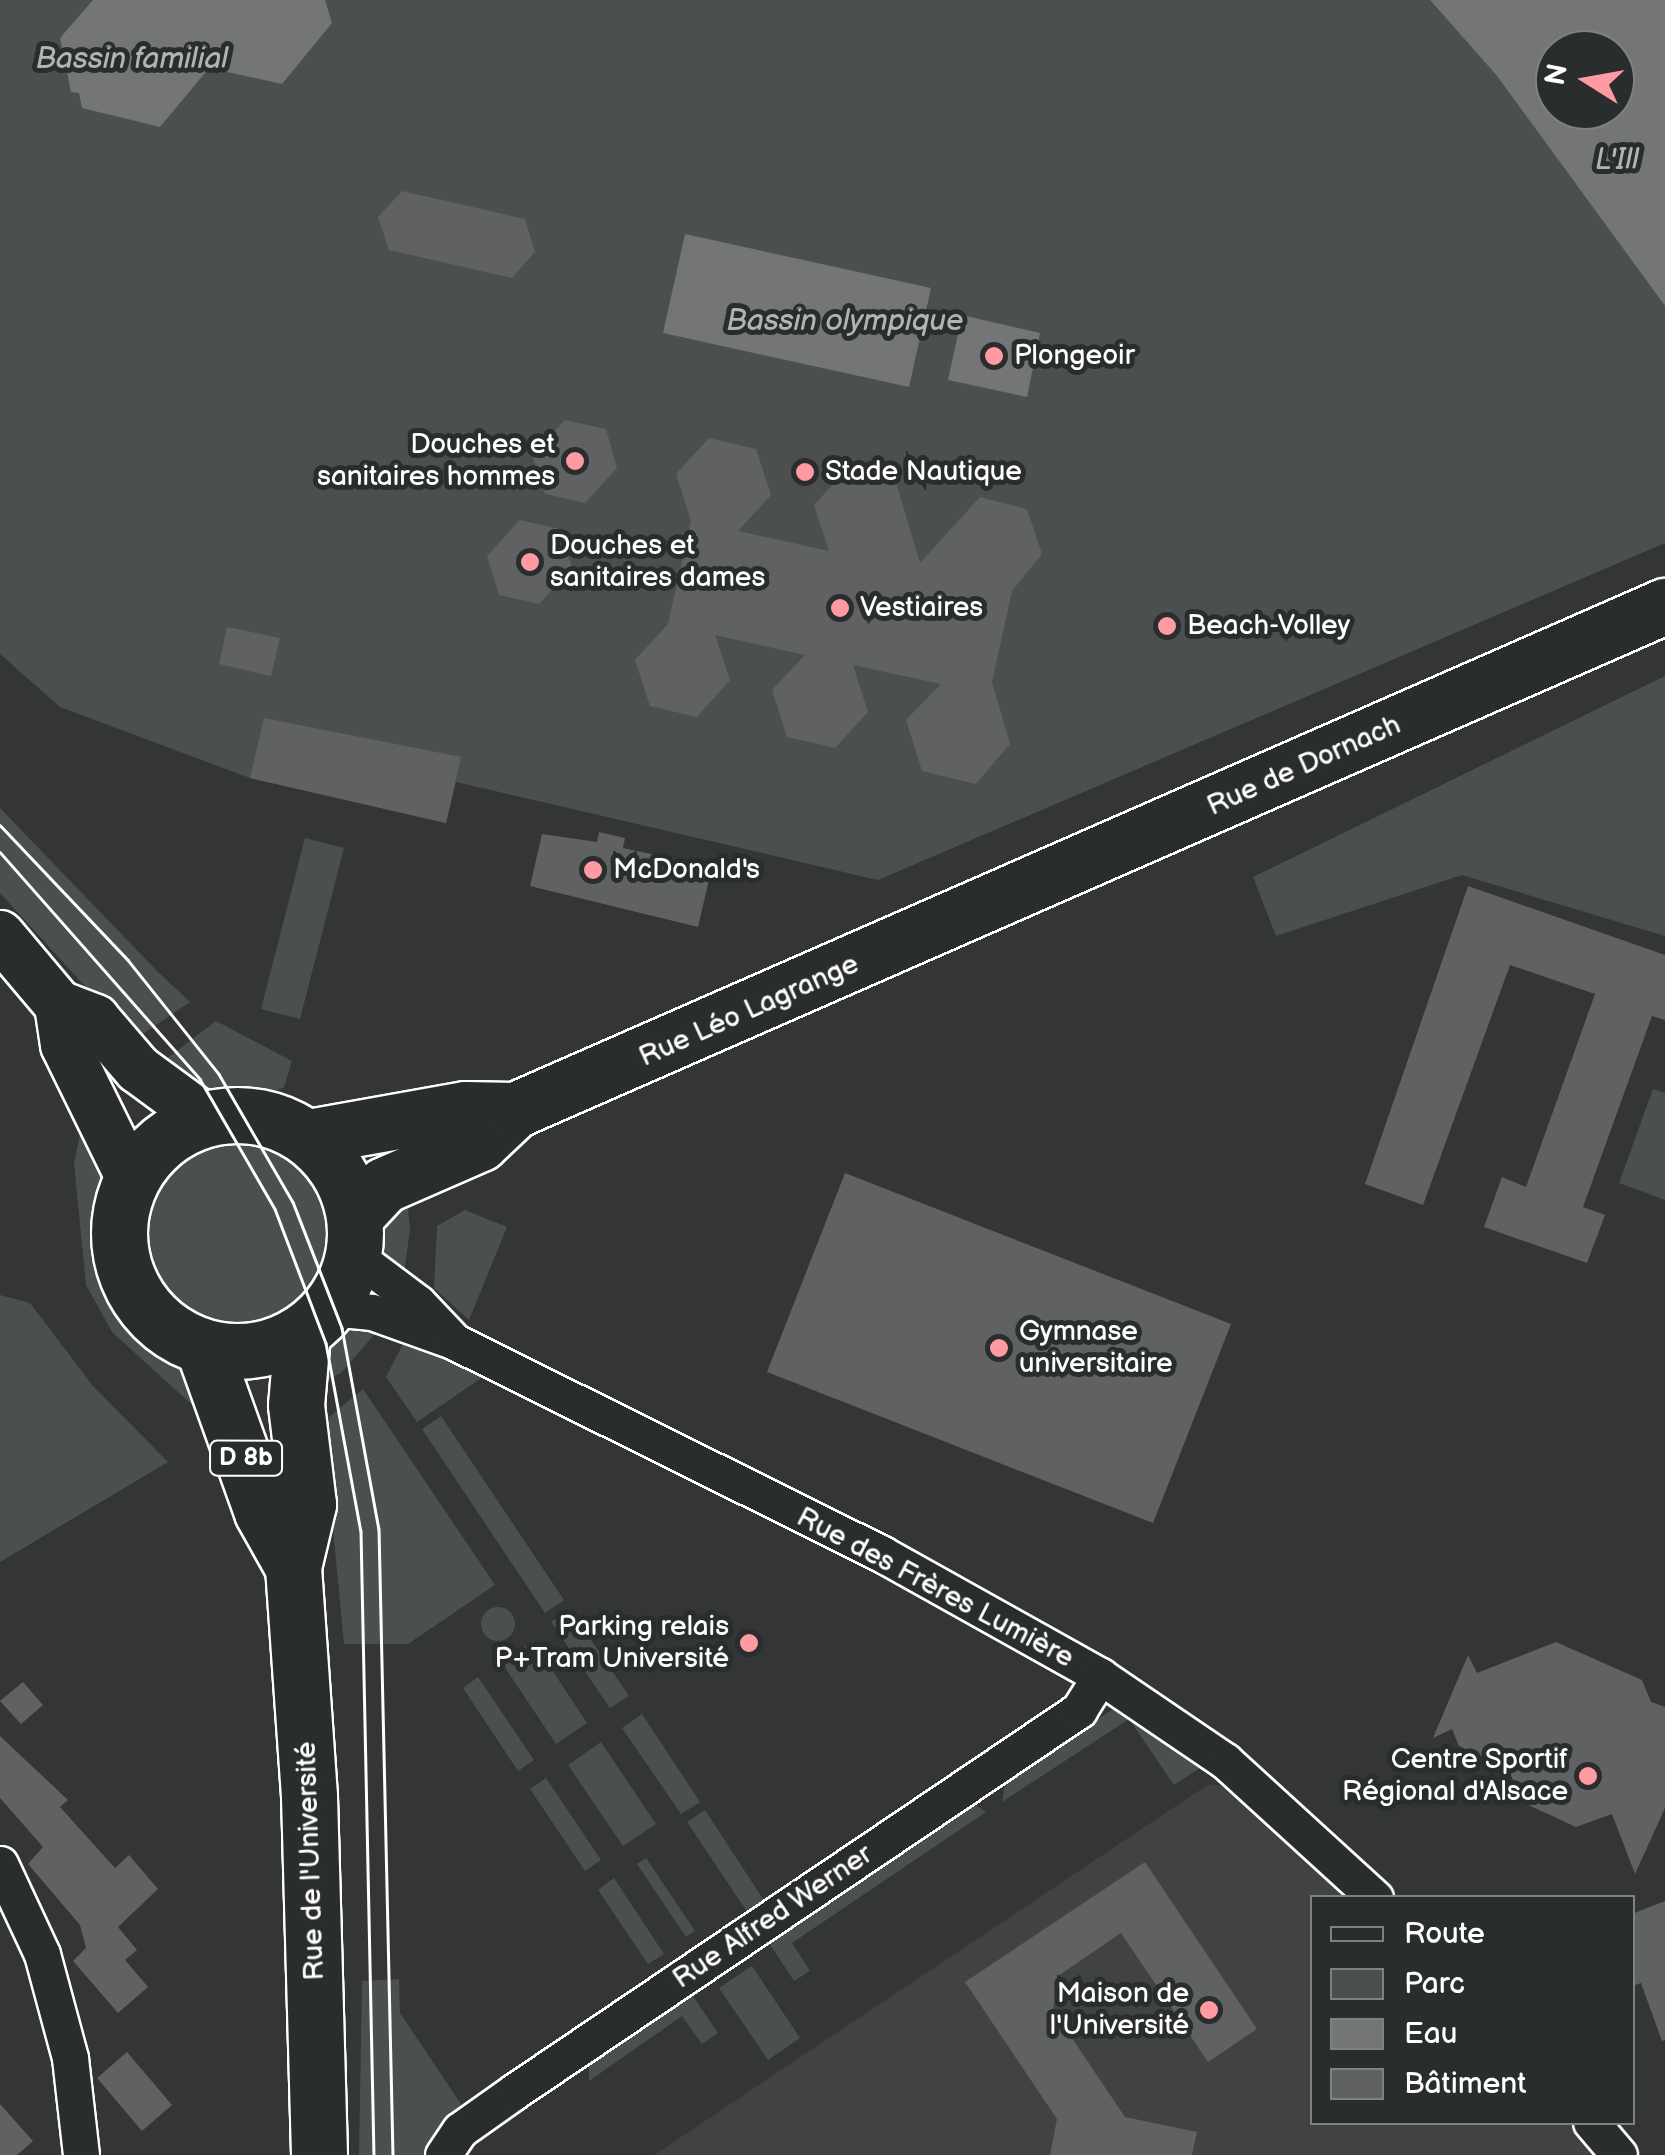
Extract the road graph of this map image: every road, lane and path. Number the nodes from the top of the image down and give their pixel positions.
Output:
1 (1665, 606) edge
2 (944, 925) joint
3 (0, 935) edge
4 (59, 1005) junction
5 (535, 1102) junction
6 (206, 1118) junction
7 (308, 1137) junction
8 (130, 1176) junction
9 (355, 1236) junction
10 (316, 1321) junction
11 (453, 1341) junction
12 (203, 1347) junction
13 (292, 1567) junction
14 (1100, 1676) junction
15 (0, 1864) edge
16 (1371, 1895) edge
17 (1593, 2125) edge
18 (81, 2155) edge
19 (318, 2155) edge
20 (443, 2155) edge
21 (1620, 2155) edge

1 - 2 main road, Rue de Dornach
2 - 5 main road, Rue Léo Lagrange
3 - 4 main road
4 - 6 main road
4 - 8 main road
5 - 7 main road, Rue Léo Lagrange
5 - 9 main road, Rue Léo Lagrange
6 - 7 main road
6 - 8 main road
7 - 9 main road
8 - 12 main road
9 - 10 main road
9 - 11 street, Rue des Frères Lumière
10 - 11 street, Rue des Frères Lumière
10 - 12 main road
10 - 13 main road, Rue de l'Université / D 8b
11 - 14 street, Rue des Frères Lumière
12 - 13 main road, Rue de l'Université / D 8b
13 - 19 main road, Rue de l'Université
14 - 16 street, Rue des Frères Lumière
14 - 20 street, Rue Alfred Werner
15 - 18 street
17 - 21 street

